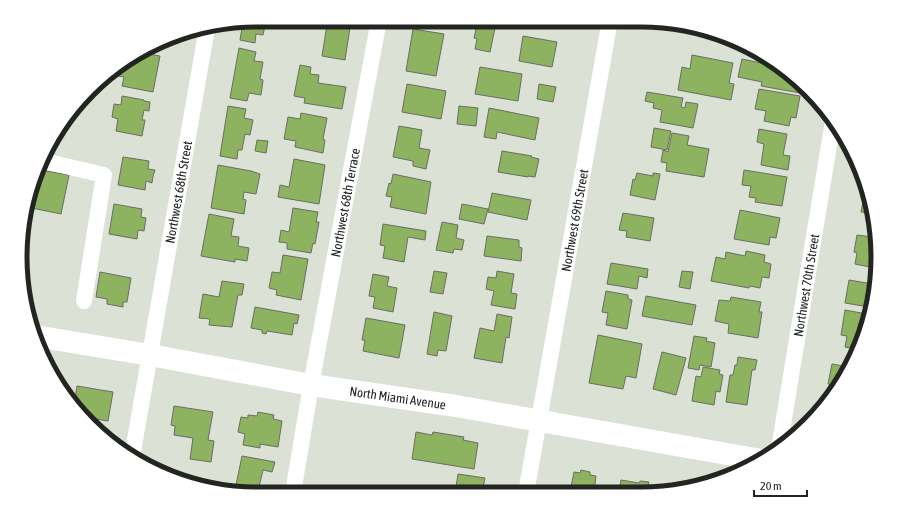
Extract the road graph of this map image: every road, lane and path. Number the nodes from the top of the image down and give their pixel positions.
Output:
1 (378, 27) edge
2 (609, 27) edge
3 (206, 33) edge
4 (832, 129) edge
5 (48, 162) edge
6 (84, 301) dead end
7 (42, 337) edge
8 (150, 355) junction
9 (311, 385) junction
10 (538, 420) junction
11 (781, 439) edge
12 (133, 451) edge
13 (752, 458) edge
14 (294, 487) edge
15 (527, 487) edge

1 - 9 street, Northwest 68th Terrace
2 - 10 street, Northwest 69th Street
3 - 8 street, Northwest 68th Street
4 - 11 street, Northwest 70th Street
5 - 6 street
7 - 8 main road, North Miami Avenue
8 - 9 main road, North Miami Avenue
8 - 12 street, Northwest 68th Street
9 - 10 main road, North Miami Avenue
9 - 14 street, Northwest 68th Terrace
10 - 13 main road, North Miami Avenue
10 - 15 street, Northwest 69th Street

